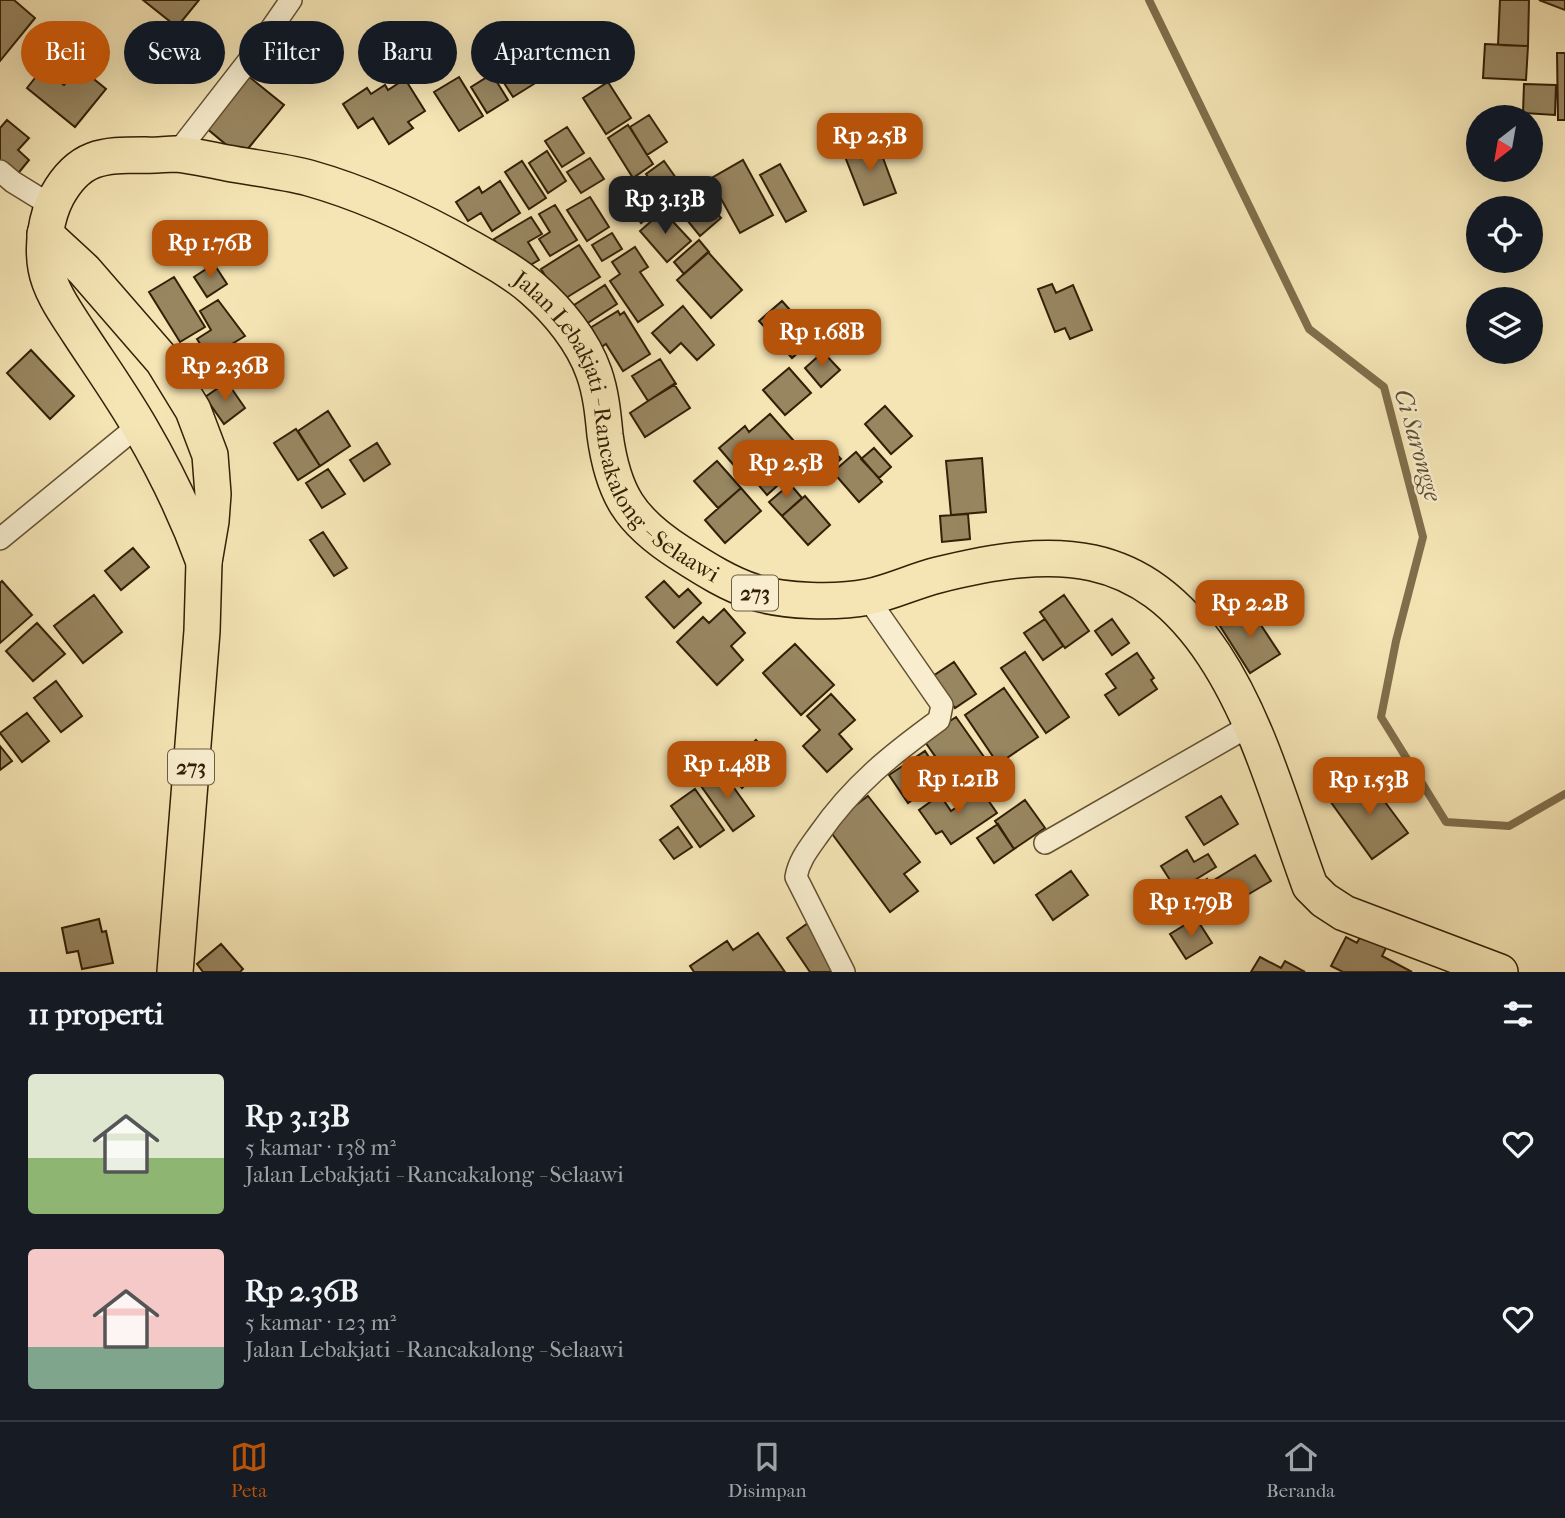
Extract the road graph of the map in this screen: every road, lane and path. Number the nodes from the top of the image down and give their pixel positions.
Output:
1 (291, 0) edge
2 (176, 154) junction
3 (0, 171) edge
4 (49, 220) junction
5 (139, 425) junction
6 (0, 539) edge
7 (204, 562) junction
8 (867, 597) junction
9 (1251, 725) junction
10 (1045, 843) dead end
11 (1467, 964) edge
12 (175, 972) edge
13 (844, 972) edge
14 (1500, 972) edge

1 - 2 street
2 - 4 main road, Jalan Lebakjati - Rancakalong - Selaawi / 273
2 - 8 main road, Jalan Lebakjati - Rancakalong - Selaawi / 273
3 - 4 street
4 - 5 main road, 273
4 - 7 main road, 273
5 - 6 street
5 - 7 main road, 273
7 - 12 main road, 273
8 - 9 main road, Jalan Lebakjati - Rancakalong - Selaawi / 273
8 - 13 street
9 - 10 street
9 - 11 main road, Jalan Lebakjati - Rancakalong - Selaawi / 273
11 - 14 main road, Jalan Lebakjati - Rancakalong - Selaawi / 273

